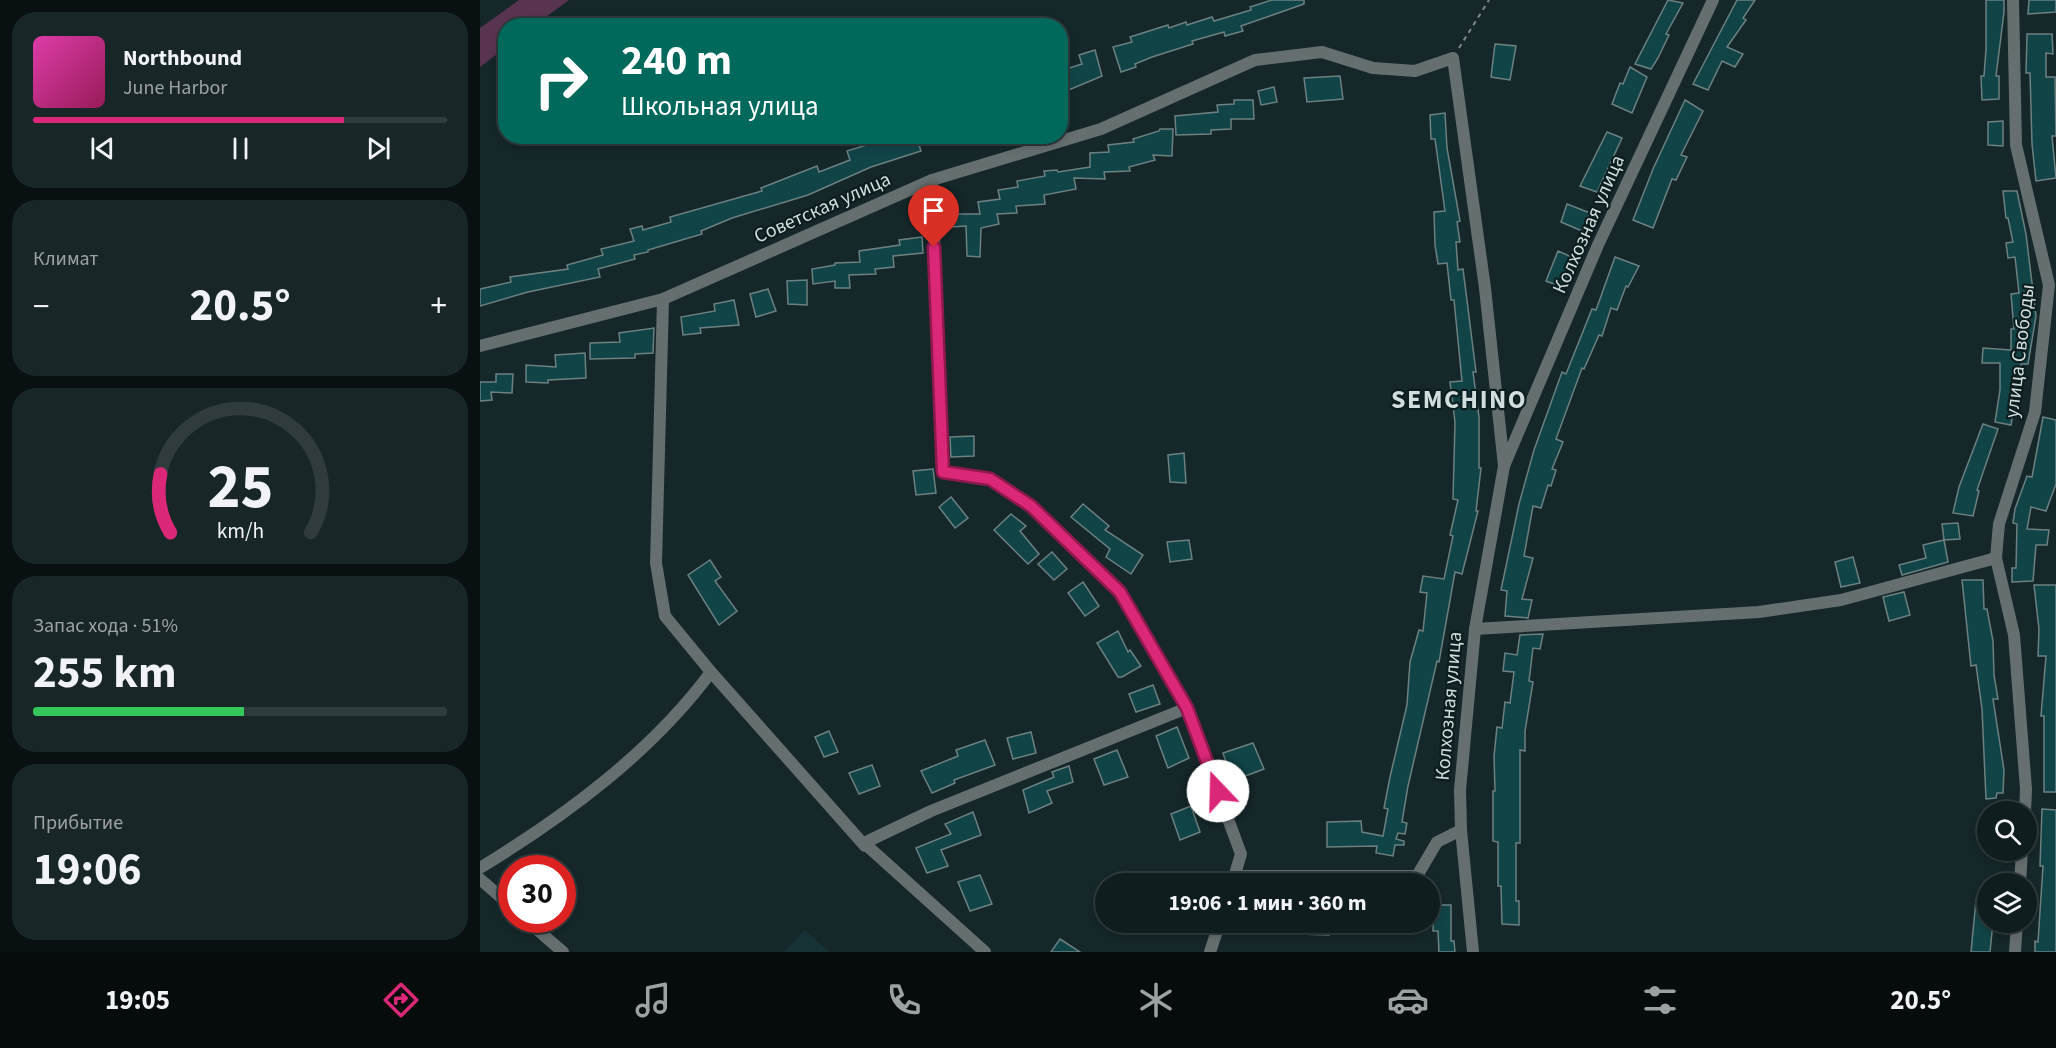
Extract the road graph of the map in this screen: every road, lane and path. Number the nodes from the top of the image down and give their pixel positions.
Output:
1 (1489, 0) edge
2 (1713, 0) edge
3 (2013, 0) edge
4 (1453, 58) junction
5 (1068, 139) edge
6 (1051, 144) edge
7 (932, 180) junction
8 (663, 299) junction
9 (480, 346) edge
10 (1504, 466) junction
11 (1996, 558) junction
12 (1475, 629) junction
13 (711, 672) junction
14 (1187, 708) junction
15 (2025, 801) edge
16 (1461, 830) junction
17 (864, 843) junction
18 (480, 868) edge
19 (1235, 873) edge
20 (1419, 873) edge
21 (480, 879) edge
22 (498, 895) edge
23 (541, 933) edge
24 (1216, 933) edge
25 (2016, 933) edge
26 (563, 952) edge
27 (985, 952) edge
28 (1210, 952) edge
29 (1473, 952) edge
30 (2015, 952) edge

1 - 4 path
2 - 10 street, Колхозная улица
3 - 11 street, улица Свободы
4 - 5 street, Советская улица
4 - 10 street, Колхозная улица
6 - 7 street, Советская улица
7 - 8 street, Советская улица
7 - 14 street
8 - 9 street, Советская улица
8 - 13 street
10 - 12 street, Колхозная улица
11 - 12 street
11 - 15 street, улица Свободы
12 - 16 street, Колхозная улица
13 - 17 street
13 - 18 street
14 - 17 street
14 - 19 street
16 - 20 street
16 - 29 street, Колхозная улица
17 - 27 street
21 - 22 street
23 - 26 street
24 - 28 street
25 - 30 street

